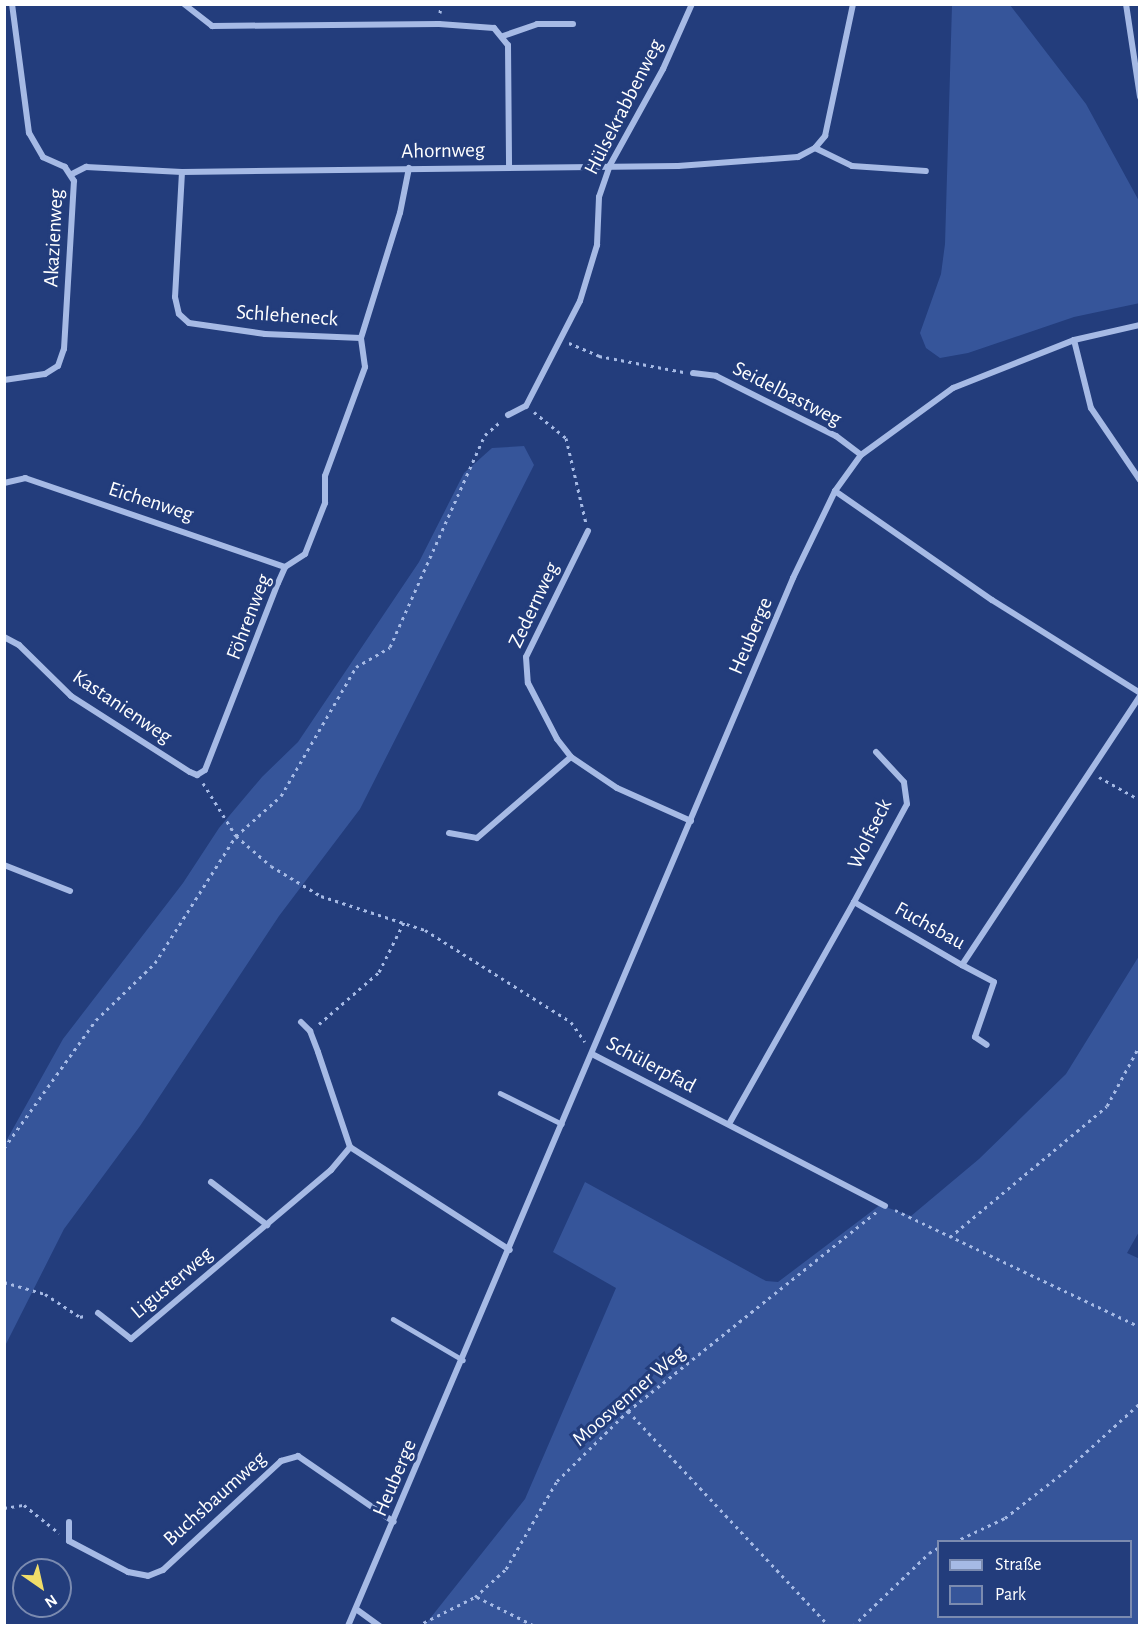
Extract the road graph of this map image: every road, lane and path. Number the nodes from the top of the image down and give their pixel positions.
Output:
1 (12, 4) edge
2 (184, 4) edge
3 (692, 4) edge
4 (853, 4) edge
5 (1126, 4) edge
6 (573, 24) dead end
7 (503, 36) junction
8 (1140, 97) edge
9 (815, 148) junction
10 (610, 165) junction
11 (509, 166) junction
12 (409, 168) junction
13 (926, 171) dead end
14 (182, 172) junction
15 (72, 174) junction
16 (1140, 324) edge
17 (361, 338) junction
18 (559, 339) junction
19 (1074, 340) junction
20 (693, 373) joint
21 (4, 380) edge
22 (526, 406) junction
23 (508, 415) joint
24 (861, 455) junction
25 (1140, 480) edge
26 (4, 483) edge
27 (835, 491) junction
28 (588, 531) joint
29 (285, 567) junction
30 (4, 637) edge
31 (1140, 694) edge
32 (876, 752) dead end
33 (571, 757) junction
34 (1092, 773) junction
35 (198, 775) junction
36 (1140, 800) edge
37 (691, 821) junction
38 (450, 833) dead end
39 (236, 836) junction
40 (4, 865) edge
41 (70, 891) dead end
42 (854, 902) junction
43 (404, 922) junction
44 (962, 965) junction
45 (301, 1022) dead end
46 (310, 1031) junction
47 (987, 1045) dead end
48 (1140, 1045) edge
49 (592, 1054) junction
50 (500, 1093) dead end
51 (562, 1124) junction
52 (729, 1124) junction
53 (350, 1147) junction
54 (4, 1148) edge
55 (211, 1182) dead end
56 (885, 1206) junction
57 (267, 1225) junction
58 (950, 1237) junction
59 (510, 1250) junction
60 (4, 1282) edge
61 (98, 1313) joint
62 (393, 1319) dead end
63 (1140, 1327) edge
64 (463, 1360) junction
65 (1140, 1403) edge
66 (628, 1411) junction
67 (4, 1508) edge
68 (69, 1522) dead end
69 (394, 1522) junction
70 (958, 1540) edge
71 (69, 1541) junction
72 (937, 1549) edge
73 (475, 1597) junction
74 (356, 1609) junction
75 (348, 1626) edge
76 (379, 1626) edge
77 (417, 1626) edge
78 (535, 1626) edge
79 (829, 1626) edge
80 (853, 1626) edge

1 - 15 street, Akazienweg
2 - 7 street
3 - 10 street, Hülsekrabbenweg
4 - 9 street
5 - 8 street
6 - 7 street
7 - 11 street
9 - 10 street, Ahornweg
9 - 13 street
10 - 11 street, Ahornweg
10 - 18 street, Hülsekrabbenweg
11 - 12 street, Ahornweg
12 - 14 street, Ahornweg
12 - 17 street, Schleheneck
14 - 15 street, Ahornweg
14 - 17 street, Schleheneck
15 - 21 street, Akazienweg
16 - 19 street, Heuberge
17 - 29 street, Föhrenweg
18 - 20 path
18 - 22 street, Hülsekrabbenweg
19 - 24 street, Heuberge
19 - 25 street
20 - 24 street, Seidelbastweg
22 - 23 street
22 - 28 path
23 - 39 path
24 - 27 street, Heuberge
26 - 29 street, Eichenweg
27 - 31 street, Fuchsbau
27 - 37 street, Heuberge
28 - 33 street, Zedernweg
29 - 35 street, Föhrenweg
30 - 35 street, Kastanienweg
31 - 34 street, Fuchsbau
32 - 42 street, Wolfseck
33 - 37 street, Zedernweg
33 - 38 street
34 - 36 path
34 - 44 street, Fuchsbau
35 - 39 path, Schülerpfad
37 - 49 street, Heuberge
39 - 43 path, Schülerpfad
39 - 54 path
40 - 41 street
42 - 44 street, Fuchsbau
42 - 52 street
43 - 46 path
43 - 49 path, Schülerpfad
44 - 47 street
45 - 46 street
46 - 53 street
48 - 58 path
49 - 51 street, Heuberge
49 - 52 street, Schülerpfad
50 - 51 lane
51 - 59 street, Heuberge
52 - 56 street, Schülerpfad
53 - 57 street, Ligusterweg
53 - 59 street
55 - 57 street
56 - 58 path
56 - 66 path, Moosvenner Weg
57 - 61 street, Ligusterweg
58 - 63 path
59 - 64 street, Heuberge
60 - 61 path
62 - 64 lane
64 - 69 street, Heuberge
65 - 70 path
66 - 73 path, Moosvenner Weg
66 - 79 path
67 - 71 path
68 - 71 street
69 - 71 street, Buchsbaumweg
69 - 74 street, Heuberge
72 - 80 path
73 - 77 path, Moosvenner Weg
73 - 78 path
74 - 75 street, Heuberge
74 - 76 street

